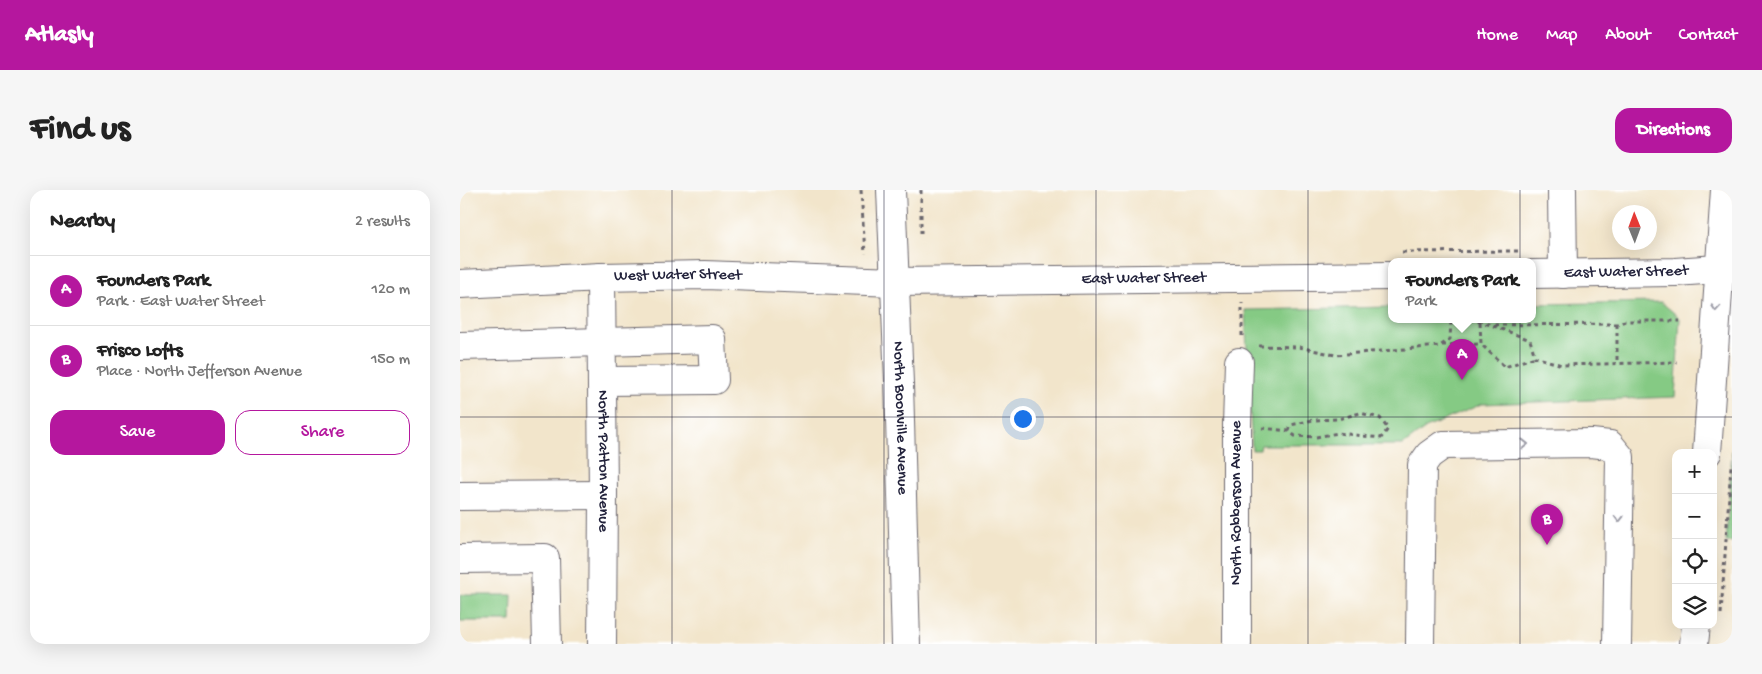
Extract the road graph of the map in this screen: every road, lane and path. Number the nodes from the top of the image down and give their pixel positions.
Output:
1 (891, 190) edge
2 (921, 190) edge
3 (1562, 190) edge
4 (1725, 190) edge
5 (921, 239) dead end
6 (1725, 269) edge
7 (1536, 274) edge
8 (1563, 274) junction
9 (1388, 276) edge
10 (601, 277) junction
11 (895, 282) junction
12 (460, 284) edge
13 (1242, 309) dead end
14 (1680, 321) dead end
15 (1450, 323) edge
16 (1480, 323) joint
17 (1616, 324) junction
18 (1491, 325) junction
19 (1242, 327) dead end
20 (602, 342) junction
21 (1482, 344) junction
22 (460, 346) edge
23 (1440, 346) junction
24 (1248, 354) joint
25 (1535, 357) junction
26 (1677, 362) dead end
27 (1617, 364) junction
28 (602, 382) junction
29 (1237, 425) junction
30 (1289, 431) junction
31 (1707, 449) edge
32 (1731, 460) edge
33 (460, 496) edge
34 (603, 496) junction
35 (1726, 542) dead end
36 (1732, 542) edge
37 (460, 559) edge
38 (1720, 615) dead end
39 (1696, 629) edge
40 (547, 644) edge
41 (602, 644) edge
42 (906, 644) edge
43 (1237, 644) edge
44 (1420, 644) edge
45 (1617, 644) edge
46 (1694, 644) edge

1 - 11 street, North Boonville Avenue
2 - 5 path
3 - 8 street
4 - 6 street
6 - 8 street, East Water Street
6 -> 31 street
7 - 8 street, East Water Street
9 - 11 street, East Water Street
10 - 11 street, West Water Street
10 - 12 street, West Water Street
10 - 20 street, North Patton Avenue
11 - 42 street, North Boonville Avenue
13 - 19 path
14 - 17 path
15 - 23 path
16 - 18 path
16 - 21 path
17 - 18 path
17 - 27 path
18 - 25 path
20 - 22 street
20 - 28 street, North Patton Avenue
20 - 28 street
21 - 23 path
21 - 25 path
23 - 24 path
24 - 29 street, North Robberson Avenue
25 - 27 path
26 - 27 path
28 - 34 street, North Patton Avenue
29 - 30 path
29 - 43 street, North Robberson Avenue
30 - 30 path
32 - 38 path
33 - 34 street
34 - 41 street, North Patton Avenue
35 - 36 path
37 - 40 street
39 - 46 street
44 -> 45 street

